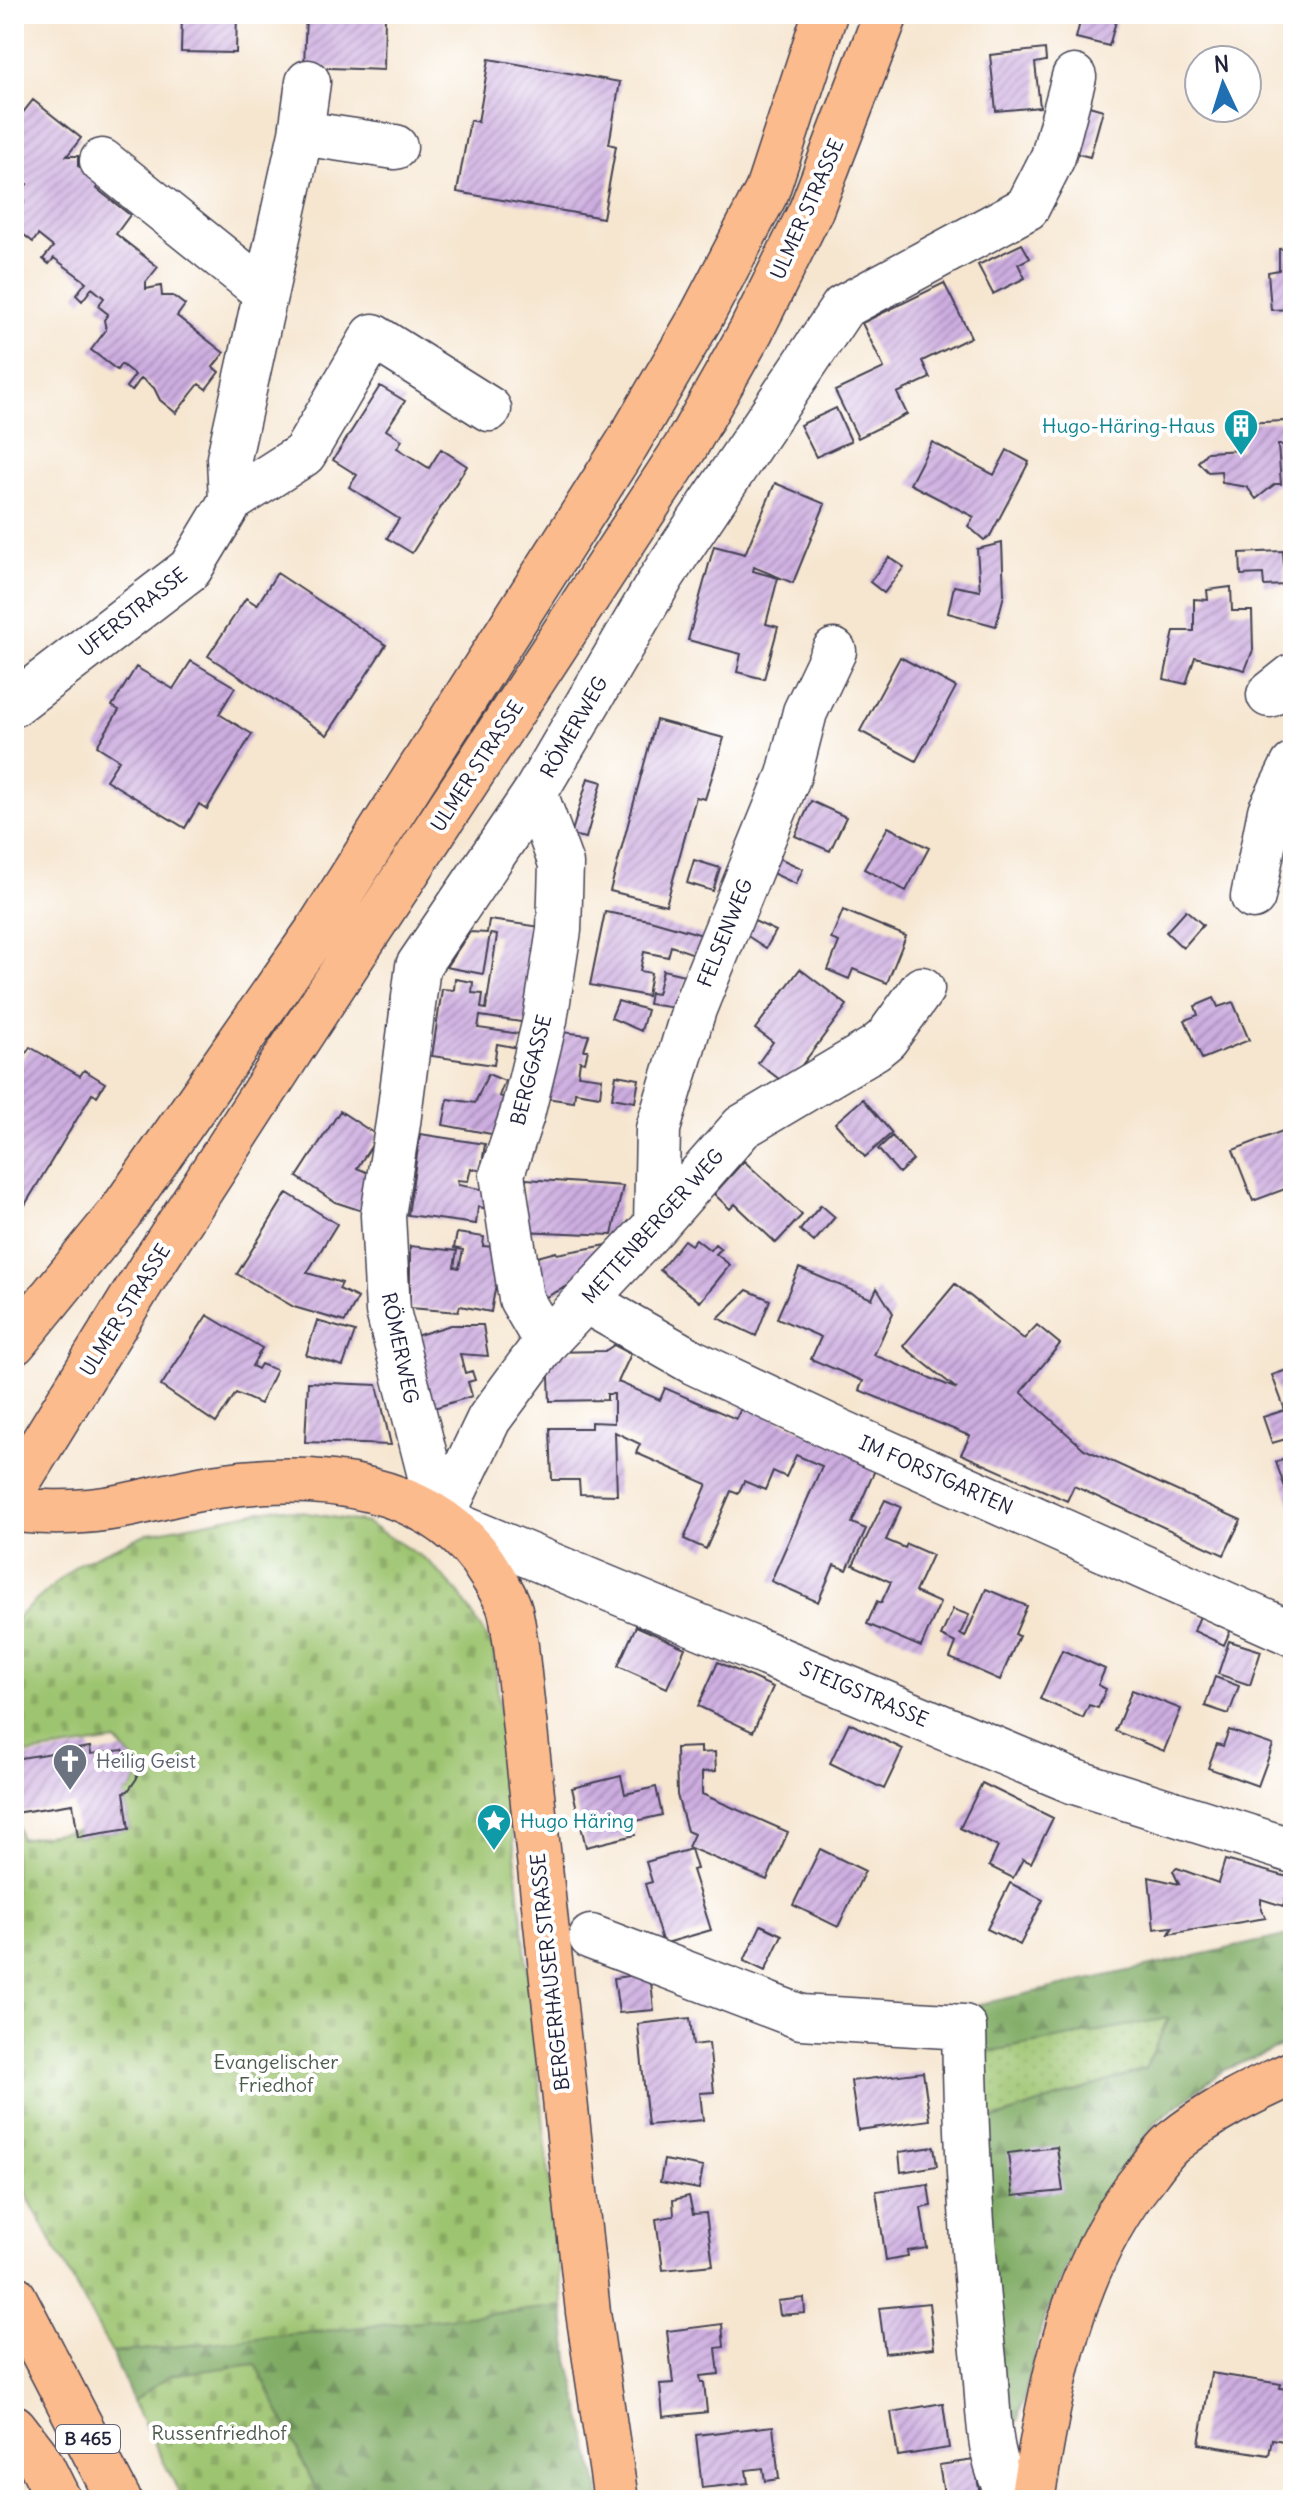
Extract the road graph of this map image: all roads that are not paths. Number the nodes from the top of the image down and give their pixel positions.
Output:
1 (825, 14) edge
2 (886, 14) edge
3 (1074, 77) dead end
4 (308, 82) dead end
5 (301, 133) junction
6 (395, 147) dead end
7 (102, 161) dead end
8 (265, 292) junction
9 (489, 409) dead end
10 (231, 501) junction
11 (834, 651) dead end
12 (14, 704) edge
13 (1293, 765) edge
14 (535, 793) junction
15 (1253, 897) dead end
16 (922, 989) dead end
17 (656, 1225) junction
18 (586, 1301) junction
19 (546, 1342) junction
20 (14, 1343) edge
21 (14, 1489) edge
22 (14, 1510) edge
23 (441, 1519) junction
24 (1293, 1634) edge
25 (1293, 1851) edge
26 (591, 1937) dead end
27 (1293, 2073) edge
28 (14, 2297) edge
29 (14, 2427) edge
30 (59, 2500) edge
31 (119, 2500) edge
32 (616, 2500) edge
33 (1020, 2500) edge
34 (1032, 2500) edge

1 - 20 main road
2 - 21 main road, ULMER STRASSE
3 - 14 street, RÖMERWEG
4 - 5 street
5 - 6 street
5 - 8 street
7 - 8 street
8 - 10 street
9 - 10 street
10 - 12 street, UFERSTRASSE
11 - 17 street, FELSENWEG
13 - 15 street
14 - 19 street, BERGGASSE
14 - 23 street, RÖMERWEG
16 - 17 street, METTENBERGER WEG
17 - 18 street, METTENBERGER WEG
18 - 19 street, METTENBERGER WEG
18 - 24 street, IM FORSTGARTEN
19 - 23 street, METTENBERGER WEG
22 - 23 main road, BERGERHAUSER STRASSE
23 - 25 street, STEIGSTRASSE
23 - 32 main road, BERGERHAUSER STRASSE
26 - 33 street
27 - 34 main road
28 - 31 main road, B 465
29 - 30 main road, B 465

